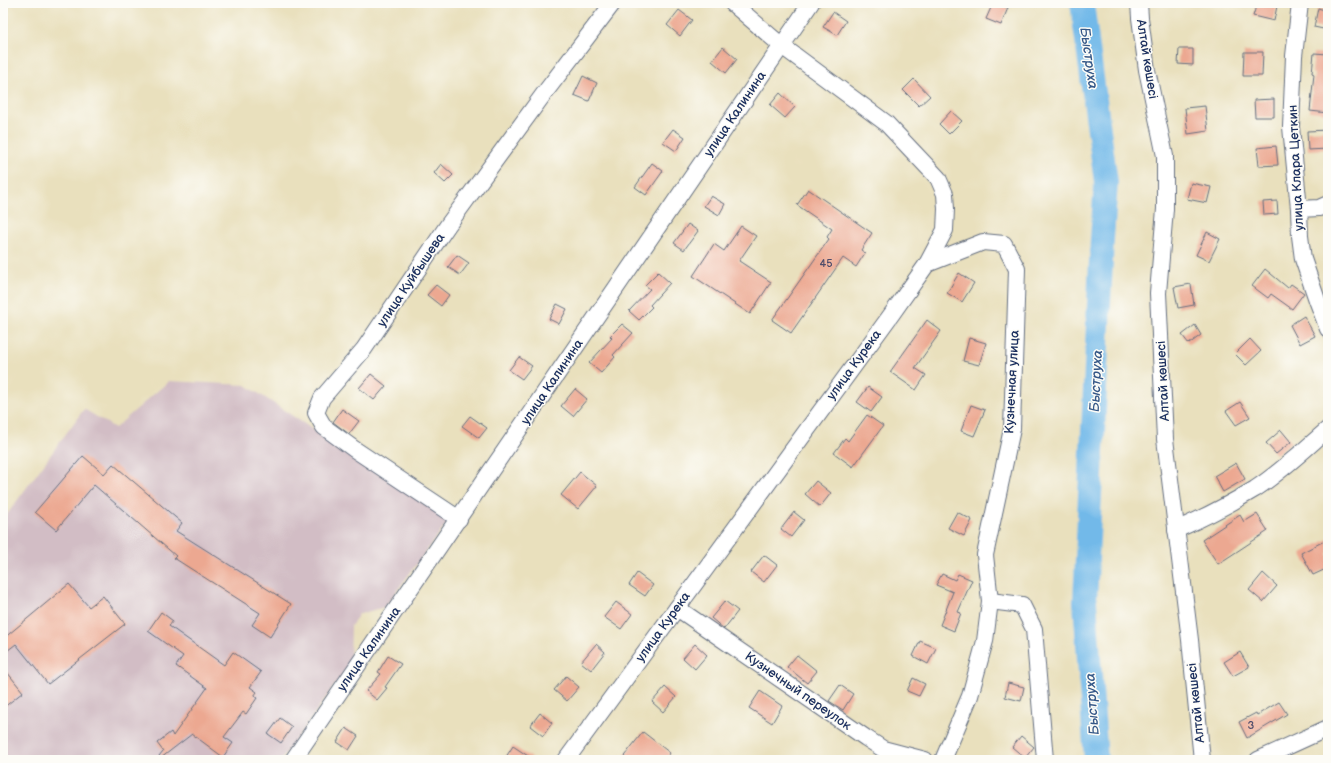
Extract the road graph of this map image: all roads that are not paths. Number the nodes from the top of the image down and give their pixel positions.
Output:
1 (613, 3) edge
2 (732, 3) edge
3 (810, 3) edge
4 (1139, 3) edge
5 (1300, 3) edge
6 (782, 46) junction
7 (1328, 204) edge
8 (1299, 209) junction
9 (927, 264) junction
10 (1328, 330) edge
11 (1328, 429) edge
12 (459, 519) junction
13 (1176, 530) junction
14 (990, 601) junction
15 (677, 608) junction
16 (1328, 728) edge
17 (293, 760) edge
18 (566, 760) edge
19 (926, 760) edge
20 (943, 760) edge
21 (1045, 760) edge
22 (1202, 760) edge
23 (1258, 760) edge

1 - 12 street, улица Куйбышева
2 - 6 street, улица Курека
3 - 6 street, улица Калинина
4 - 13 street, Алтай көшесі
5 - 8 street, улица Клара Цеткин
6 - 9 street, улица Курека
6 - 12 street, улица Калинина
7 - 8 street
8 - 10 street, улица Клара Цеткин
9 - 14 street, Кузнечная улица
9 - 15 street, улица Курека
11 - 13 street
12 - 17 street, улица Калинина
13 - 22 street, Алтай көшесі
14 - 20 street, Кузнечная улица
14 - 21 street
15 - 18 street, улица Курека
15 - 19 street, Кузнечный переулок
16 - 23 street

